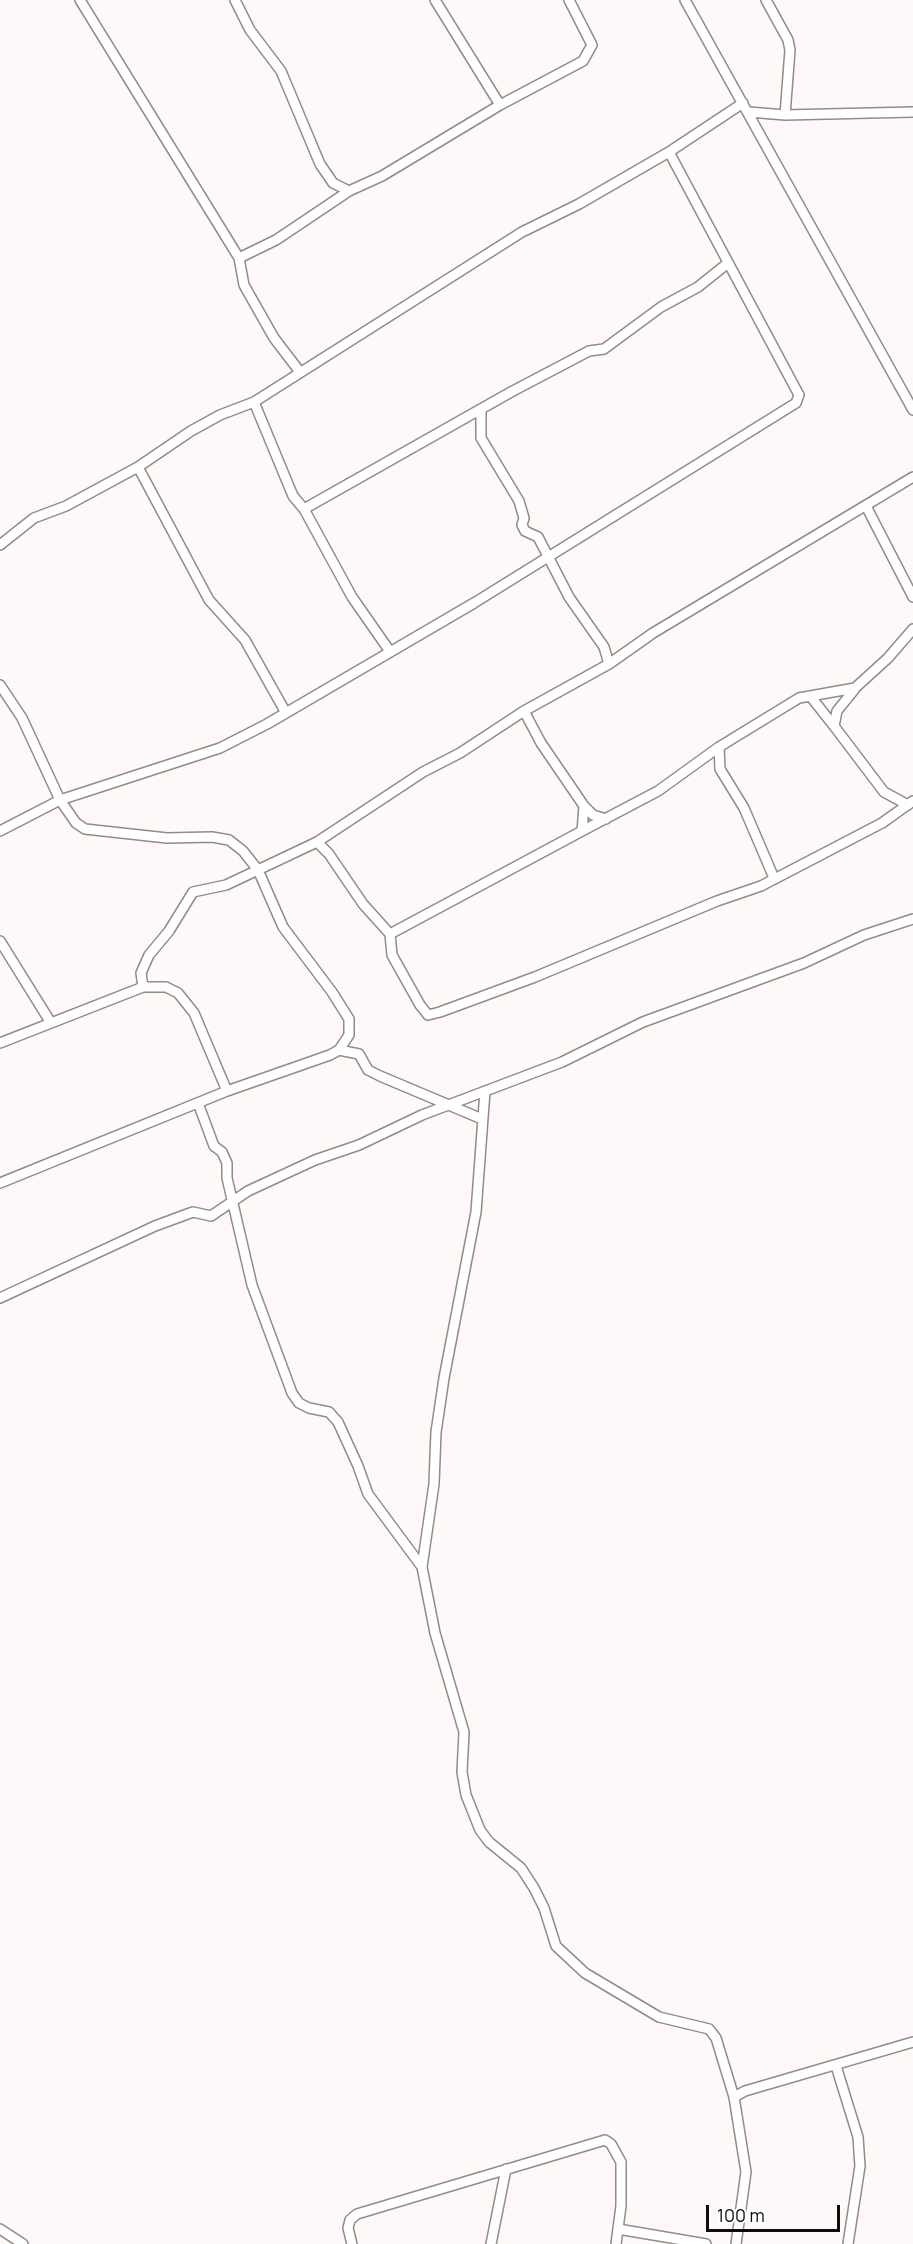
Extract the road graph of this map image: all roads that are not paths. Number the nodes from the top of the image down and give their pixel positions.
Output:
1 (80, 0) edge
2 (236, 0) edge
3 (435, 0) edge
4 (569, 0) edge
5 (686, 0) edge
6 (766, 0) edge
7 (743, 103) junction
8 (500, 105) junction
9 (749, 112) junction
10 (913, 112) edge
11 (785, 115) junction
12 (669, 152) junction
13 (349, 191) junction
14 (239, 258) junction
15 (729, 263) junction
16 (300, 372) junction
17 (254, 402) junction
18 (481, 410) junction
19 (913, 410) edge
20 (138, 467) junction
21 (913, 477) edge
22 (866, 506) junction
23 (304, 509) junction
24 (0, 545) edge
25 (549, 555) junction
26 (913, 597) edge
27 (913, 629) edge
28 (389, 650) junction
29 (609, 664) junction
30 (0, 685) edge
31 (855, 688) junction
32 (810, 697) junction
33 (524, 711) junction
34 (286, 713) junction
35 (834, 726) junction
36 (719, 747) junction
37 (888, 796) junction
38 (60, 800) junction
39 (910, 803) edge
40 (584, 806) junction
41 (606, 819) junction
42 (887, 819) junction
43 (0, 831) edge
44 (582, 831) junction
45 (316, 842) junction
46 (258, 870) junction
47 (774, 878) junction
48 (913, 919) edge
49 (390, 934) junction
50 (0, 941) edge
51 (143, 987) junction
52 (51, 1023) junction
53 (349, 1035) junction
54 (0, 1043) edge
55 (339, 1050) junction
56 (359, 1054) junction
57 (485, 1091) junction
58 (227, 1092) junction
59 (198, 1103) junction
60 (453, 1105) junction
61 (482, 1119) junction
62 (0, 1183) edge
63 (233, 1201) junction
64 (0, 1298) edge
65 (422, 1567) junction
66 (913, 2042) edge
67 (836, 2066) junction
68 (734, 2097) junction
69 (506, 2169) junction
70 (0, 2229) edge
71 (618, 2229) junction
72 (23, 2244) edge
73 (352, 2244) edge
74 (491, 2244) edge
75 (616, 2244) edge
76 (706, 2244) edge
77 (736, 2244) edge
78 (849, 2244) edge

1 - 14 street
2 - 13 street
3 - 8 street
4 - 8 street
5 - 7 street
6 - 11 street
7 - 9 street
7 - 12 street
8 - 13 street
9 - 11 street
9 - 19 street
10 - 11 street
12 - 15 street
12 - 16 street
13 - 14 street
14 - 16 street
15 - 18 street
15 - 25 street
16 - 17 street
17 - 20 street
17 - 23 street
18 - 23 street
18 - 25 street
20 - 24 street
20 - 34 street
21 - 22 street
22 - 26 street
22 - 29 street
23 - 28 street
25 - 28 street
25 - 29 street
27 - 31 street
28 - 34 street
29 - 33 street
30 - 38 street
31 - 32 street
31 - 35 street
32 - 35 street
32 - 36 street
33 - 40 street
33 - 45 street
34 - 38 street
35 - 37 street
36 - 41 street
36 - 47 street
37 - 39 street
37 - 42 street
38 - 43 street
38 - 46 street
39 - 42 street
40 - 41 street
40 - 44 street
41 - 44 street
42 - 47 street
44 - 49 street
45 - 46 street
45 - 49 street
46 - 51 street
46 - 53 street
47 - 49 street
48 - 57 street
50 - 52 street
51 - 52 street
51 - 58 street
52 - 54 street
53 - 55 street
53 - 56 street
55 - 56 street
55 - 58 street
56 - 60 street
57 - 60 street
57 - 61 street
58 - 59 street
59 - 62 street
59 - 63 street
60 - 61 street
60 - 63 street
61 - 65 street
63 - 64 street
63 - 65 street
65 - 68 street
66 - 67 street
67 - 68 street
67 - 78 street
68 - 77 street
69 - 71 street
69 - 73 street
69 - 74 street
70 - 72 street
71 - 75 street
71 - 76 street

